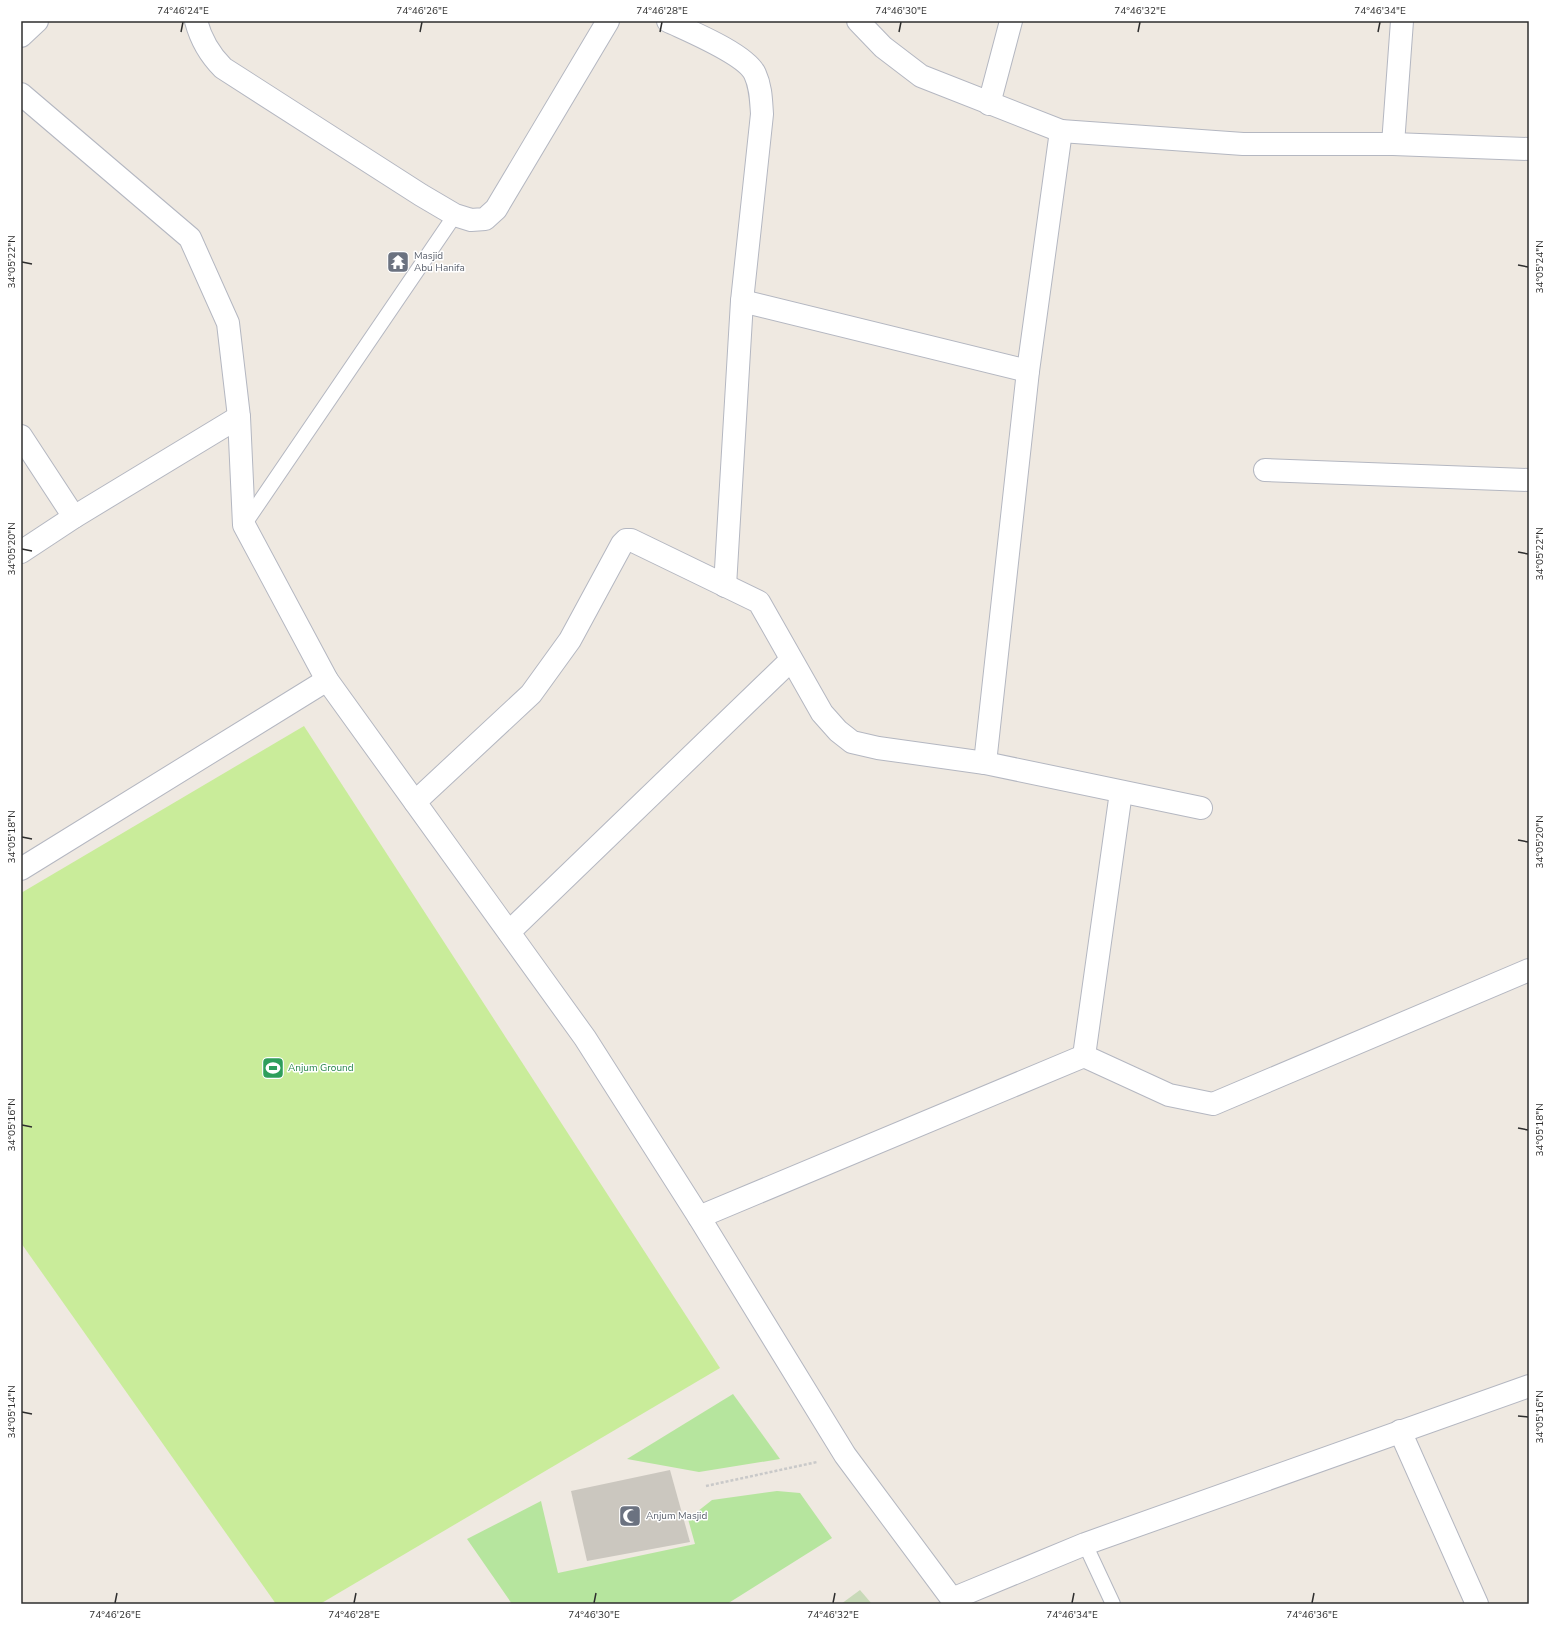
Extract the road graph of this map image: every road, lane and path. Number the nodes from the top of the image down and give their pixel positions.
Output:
1 (37, 21) edge
2 (196, 21) edge
3 (608, 21) edge
4 (668, 21) edge
5 (858, 21) edge
6 (1011, 21) edge
7 (1402, 21) edge
8 (21, 36) edge
9 (21, 94) edge
10 (988, 104) junction
11 (1061, 131) junction
12 (1393, 144) junction
13 (1529, 149) edge
14 (455, 215) junction
15 (742, 301) junction
16 (1028, 371) junction
17 (239, 417) junction
18 (21, 436) edge
19 (1265, 470) dead end
20 (1529, 480) edge
21 (74, 517) junction
22 (244, 525) junction
23 (21, 552) edge
24 (724, 586) junction
25 (791, 660) junction
26 (327, 680) junction
27 (985, 763) junction
28 (1122, 792) junction
29 (415, 802) junction
30 (1201, 808) dead end
31 (21, 868) edge
32 (509, 932) junction
33 (1529, 970) edge
34 (1084, 1056) junction
35 (699, 1217) junction
36 (1529, 1386) edge
37 (1400, 1431) junction
38 (845, 1455) junction
39 (706, 1486) dead end
40 (1085, 1544) junction
41 (953, 1602) edge
42 (1113, 1604) edge
43 (1477, 1604) edge

1 - 8 street
2 - 14 street
3 - 14 street
4 - 15 street
5 - 10 street
6 - 10 street
7 - 12 street
9 - 17 street
10 - 11 street
11 - 12 street
11 - 16 street
12 - 13 street
14 - 22 lane
15 - 16 street
15 - 24 street
16 - 27 street
17 - 21 street
17 - 22 street
18 - 21 street
19 - 20 street
21 - 23 street
22 - 26 street
24 - 25 street
24 - 29 street
25 - 27 street
25 - 32 street
26 - 29 street
26 - 31 street
27 - 28 street
28 - 30 street
28 - 34 street
29 - 32 street
32 - 35 street
33 - 34 street
34 - 35 street
35 - 38 street
36 - 37 street
37 - 40 street
37 - 43 street
38 - 39 path
38 - 41 street
40 - 41 street
40 - 42 lane

